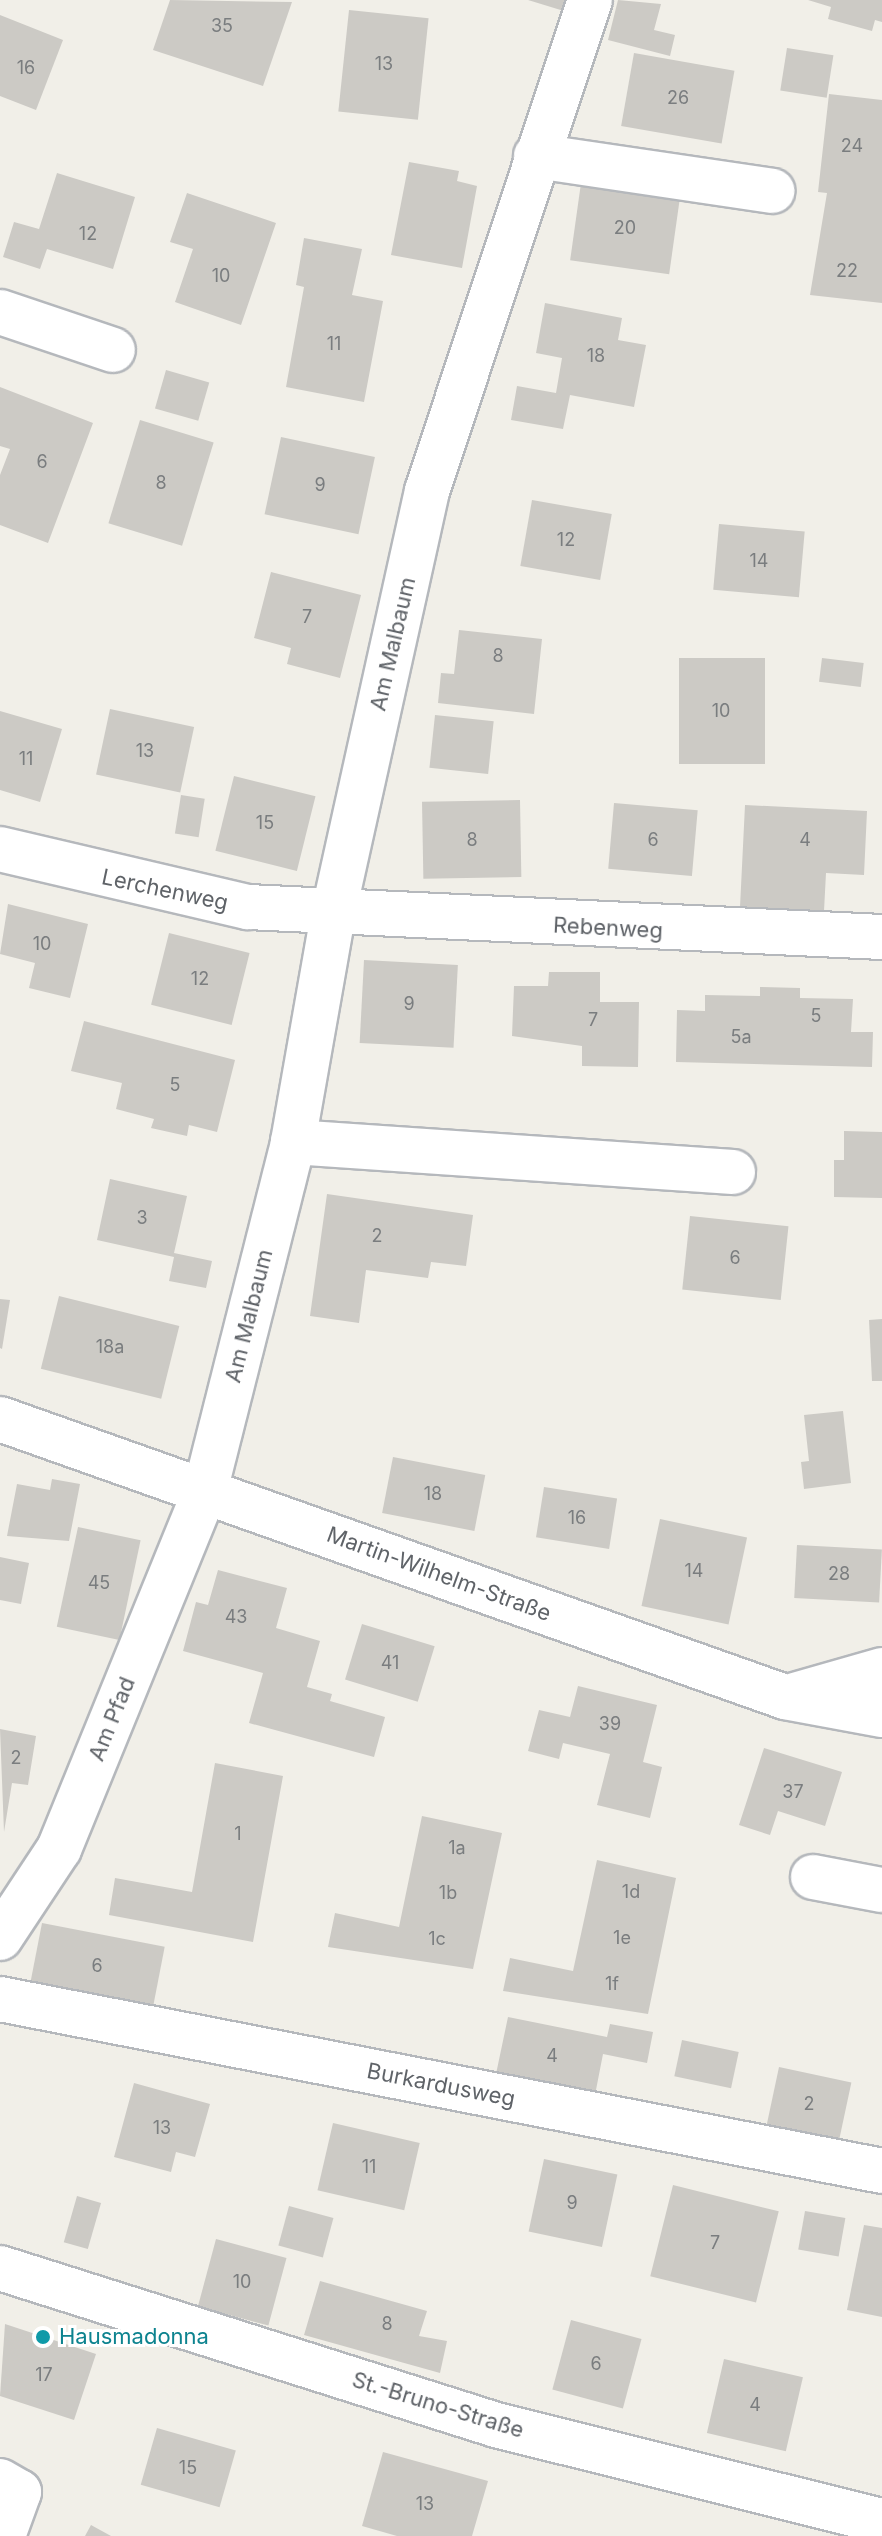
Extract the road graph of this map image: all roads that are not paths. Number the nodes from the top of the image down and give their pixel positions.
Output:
1 (590, 0) edge
2 (536, 156) junction
3 (772, 191) dead end
4 (0, 312) edge
5 (113, 350) dead end
6 (0, 849) edge
7 (333, 915) junction
8 (882, 937) edge
9 (293, 1142) junction
10 (733, 1172) dead end
11 (0, 1419) edge
12 (205, 1491) junction
13 (882, 1670) edge
14 (785, 1697) junction
15 (882, 1715) edge
16 (813, 1877) dead end
17 (882, 1890) edge
18 (0, 1938) edge
19 (0, 1999) edge
20 (882, 2171) edge
21 (0, 2268) edge
22 (0, 2481) edge
23 (882, 2521) edge
24 (3, 2536) edge

1 - 2 street, Am Malbaum
2 - 3 street
2 - 7 street, Am Malbaum
4 - 5 street
6 - 7 street, Lerchenweg
7 - 8 street, Rebenweg
7 - 9 street, Am Malbaum
9 - 10 street
9 - 12 street, Am Malbaum
11 - 12 street, Martin-Wilhelm-Straße
12 - 14 street, Martin-Wilhelm-Straße
12 - 18 street, Am Pfad
13 - 14 street
14 - 15 street, Martin-Wilhelm-Straße
16 - 17 street
19 - 20 street, Burkardusweg
21 - 23 street, St.-Bruno-Straße
22 - 24 street

